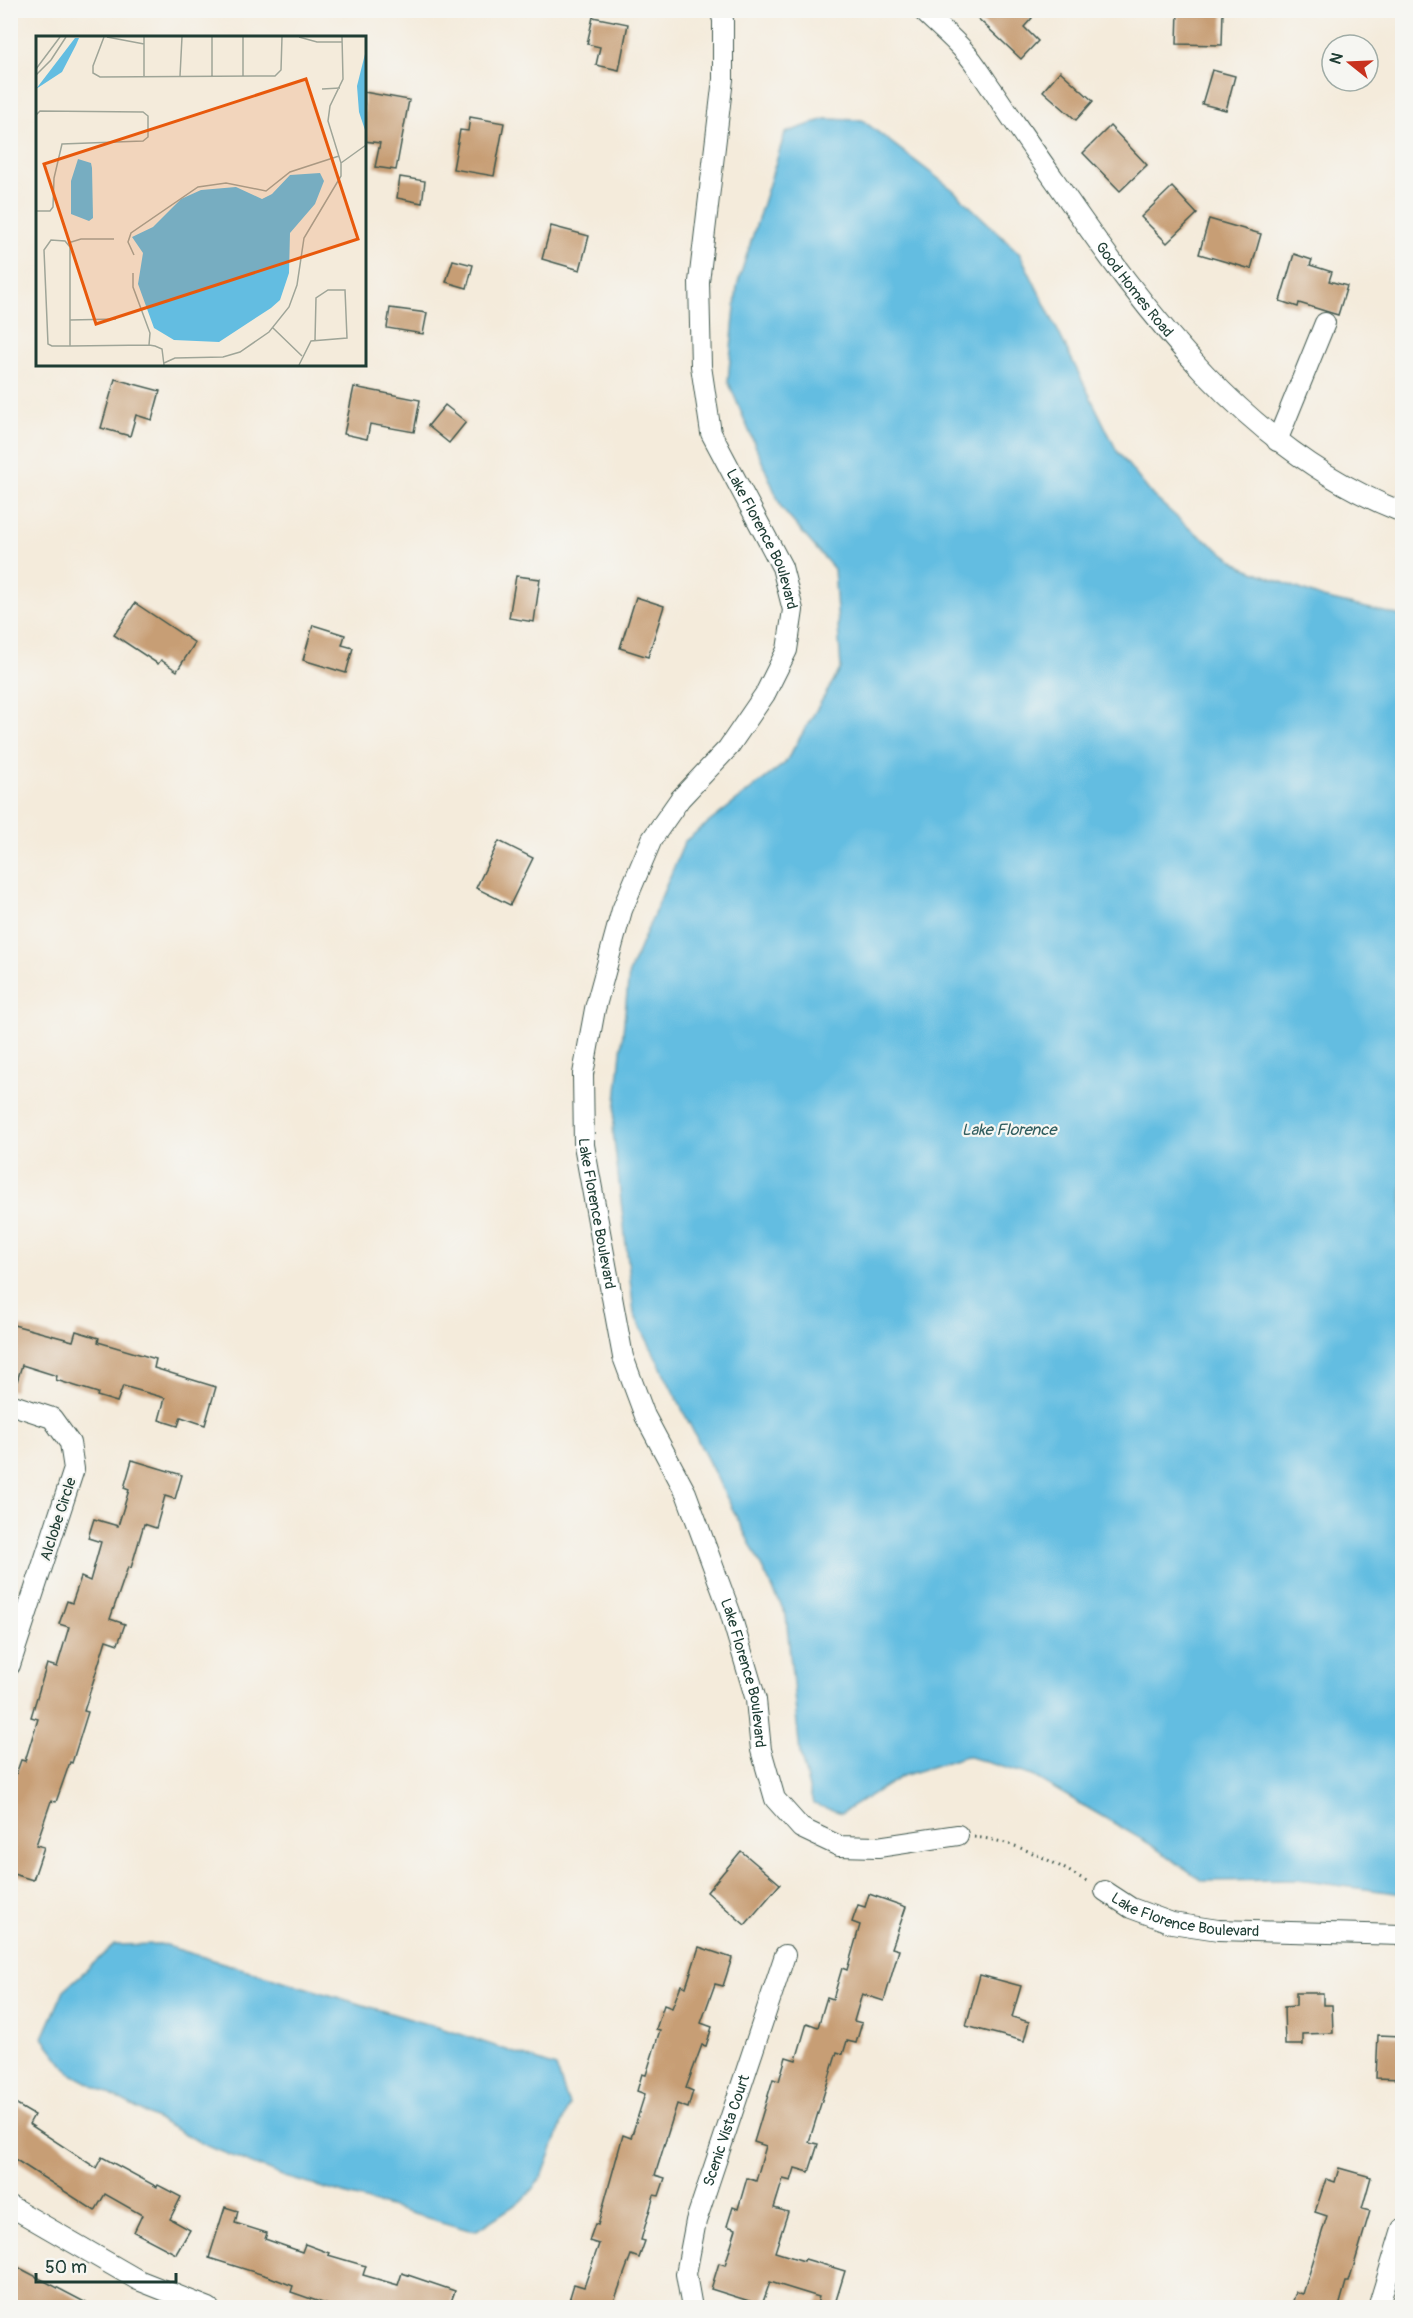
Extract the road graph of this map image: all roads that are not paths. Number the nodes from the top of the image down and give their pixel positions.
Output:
1 (720, 10) edge
2 (922, 10) edge
3 (1325, 323) dead end
4 (1277, 441) junction
5 (1402, 512) edge
6 (10, 1404) edge
7 (10, 1665) edge
8 (958, 1835) road end
9 (1105, 1891) road end
10 (1402, 1935) edge
11 (785, 1955) dead end
12 (10, 2206) edge
13 (1402, 2229) edge
14 (209, 2307) edge
15 (692, 2307) edge
16 (1378, 2307) edge

1 - 8 street, Lake Florence Boulevard
2 - 4 street, Good Homes Road
3 - 4 street
4 - 5 street, Good Homes Road
6 - 7 street, Alclobe Circle
9 - 10 street, Lake Florence Boulevard
11 - 15 street, Scenic Vista Court
12 - 14 street
13 - 16 street

